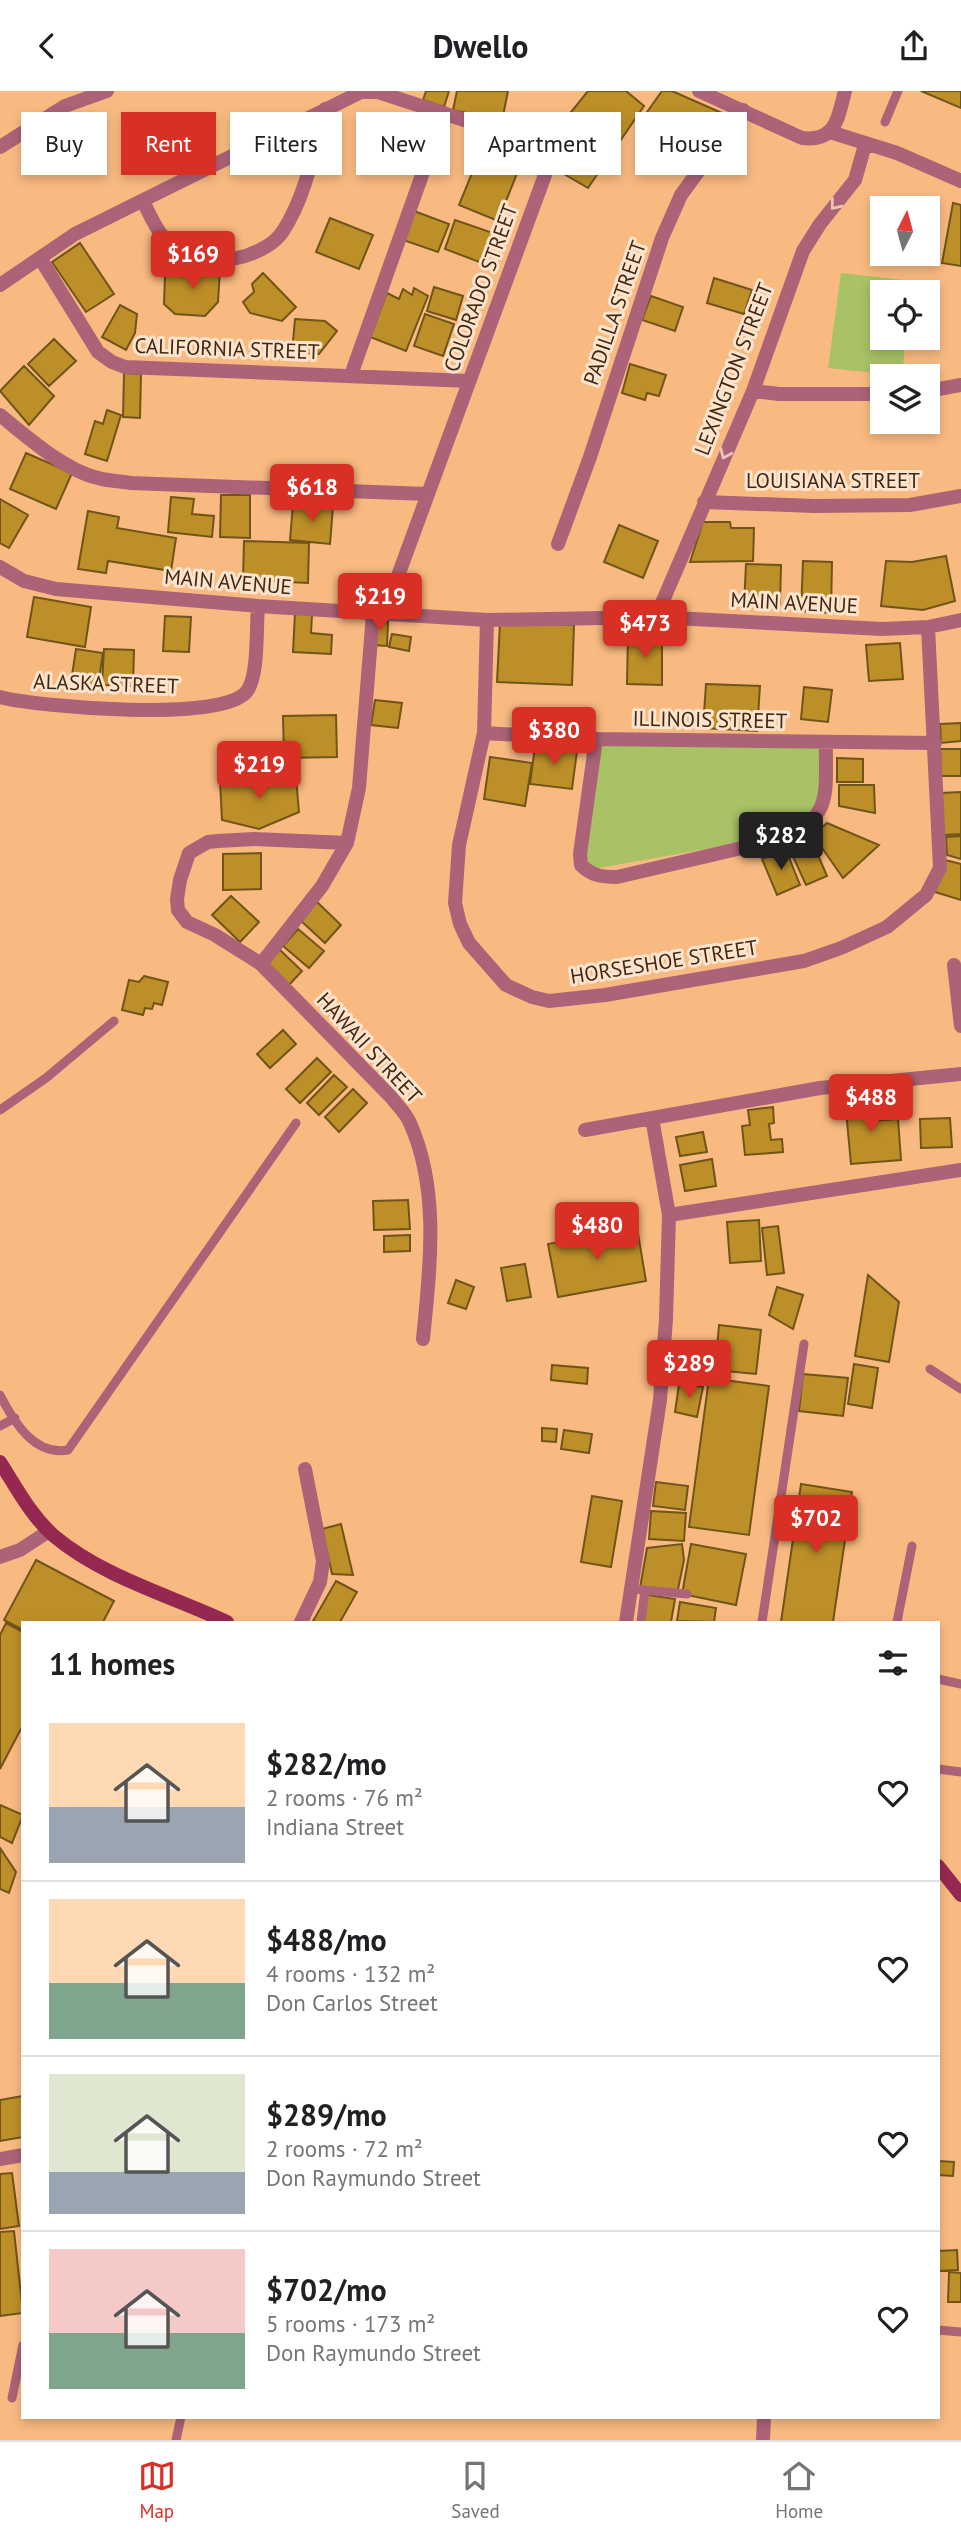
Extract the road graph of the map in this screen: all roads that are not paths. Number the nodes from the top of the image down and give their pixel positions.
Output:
1 (107, 91) edge
2 (699, 91) edge
3 (845, 91) edge
4 (898, 91) edge
5 (324, 109) junction
6 (743, 110) junction
7 (441, 112) edge
8 (450, 115) edge
9 (886, 123) dead end
10 (830, 132) junction
11 (865, 145) junction
12 (0, 147) edge
13 (422, 175) edge
14 (961, 181) edge
15 (143, 201) junction
16 (40, 258) junction
17 (0, 285) edge
18 (351, 375) junction
19 (469, 381) junction
20 (961, 386) edge
21 (940, 389) edge
22 (752, 391) junction
23 (870, 394) edge
24 (0, 415) edge
25 (427, 494) junction
26 (961, 496) edge
27 (704, 502) junction
28 (558, 544) dead end
29 (0, 567) edge
30 (258, 607) junction
31 (378, 614) junction
32 (656, 617) junction
33 (487, 620) junction
34 (961, 620) edge
35 (928, 627) junction
36 (0, 697) edge
37 (484, 733) junction
38 (597, 739) junction
39 (826, 742) junction
40 (934, 743) junction
41 (347, 843) junction
42 (261, 964) junction
43 (954, 965) dead end
44 (114, 1021) dead end
45 (961, 1026) edge
46 (961, 1074) edge
47 (0, 1110) edge
48 (652, 1118) junction
49 (296, 1122) dead end
50 (585, 1130) dead end
51 (961, 1170) edge
52 (668, 1215) junction
53 (423, 1339) dead end
54 (804, 1344) dead end
55 (930, 1369) dead end
56 (961, 1389) edge
57 (0, 1395) edge
58 (15, 1418) junction
59 (0, 1426) edge
60 (0, 1462) edge
61 (305, 1469) dead end
62 (49, 1531) junction
63 (912, 1546) dead end
64 (0, 1557) edge
65 (638, 1589) junction
66 (687, 1594) dead end
67 (225, 1621) edge
68 (301, 1621) edge
69 (626, 1621) edge
70 (641, 1621) edge
71 (762, 1621) edge
72 (897, 1621) edge
73 (940, 1679) edge
74 (961, 1684) edge
75 (940, 1769) edge
76 (961, 1772) edge
77 (940, 1868) edge
78 (958, 1884) edge
79 (21, 2155) edge
80 (0, 2159) edge
81 (940, 2330) edge
82 (961, 2333) edge
83 (21, 2355) edge
84 (12, 2398) dead end
85 (181, 2419) edge
86 (764, 2419) edge
87 (176, 2440) edge
88 (764, 2440) edge

1 - 12 street
2 - 6 street
3 - 10 street
4 - 9 lane
5 - 7 street, COLORADO STREET
5 - 15 street, COLORADO STREET
5 - 15 street
6 - 10 street
6 - 28 street, PADILLA STREET
8 - 19 street, COLORADO STREET
10 - 11 street
11 - 14 street
11 -> 22 street, LEXINGTON STREET
13 - 18 street
15 - 16 street, COLORADO STREET
16 - 17 street, COLORADO STREET
16 - 18 street, CALIFORNIA STREET
18 - 19 street, CALIFORNIA STREET
19 - 25 street, COLORADO STREET
20 - 21 street
22 - 23 street
22 -> 27 street, LEXINGTON STREET
24 - 25 street
25 - 31 street, COLORADO STREET
26 - 27 street, LOUISIANA STREET
27 - 32 street, LEXINGTON STREET
29 - 30 street, MAIN AVENUE
30 - 31 street, MAIN AVENUE
30 - 36 street, ALASKA STREET
31 - 33 street, MAIN AVENUE
31 - 41 street, COLORADO STREET
32 - 33 street, MAIN AVENUE
32 - 35 street, MAIN AVENUE
33 - 37 street, HORSESHOE STREET
34 - 35 street, MAIN AVENUE
35 - 40 street, HORSESHOE STREET
37 - 38 street, ILLINOIS STREET
37 - 40 street, HORSESHOE STREET
38 - 39 street, ILLINOIS STREET
38 - 39 street
39 - 40 street, ILLINOIS STREET
41 - 42 street, COLORADO STREET
41 - 42 street, HAWAII STREET
42 - 53 street, HAWAII STREET
43 - 45 street
44 - 47 lane
46 - 48 street
48 - 50 street
48 - 52 street
49 - 58 lane
51 - 52 street
52 - 65 street
54 - 71 lane
55 - 56 lane
57 - 58 lane
58 - 59 lane
60 - 62 main road
61 - 68 street
62 - 64 street
62 - 67 main road
63 - 72 lane
65 - 66 lane
65 - 69 street
65 - 70 lane
73 - 74 lane
75 - 76 lane
77 - 78 main road
79 - 80 street
81 - 82 lane
83 - 84 lane
85 - 87 lane
86 - 88 street

